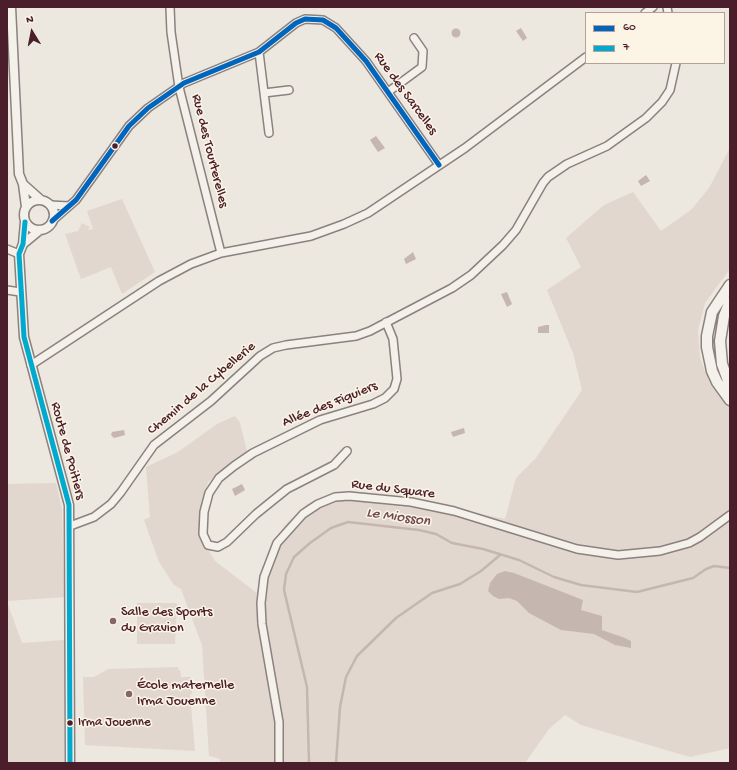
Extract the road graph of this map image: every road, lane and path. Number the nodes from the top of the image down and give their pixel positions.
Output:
1 (11, 7) edge
2 (170, 7) edge
3 (414, 38) dead end
4 (259, 52) junction
5 (585, 58) edge
6 (676, 64) edge
7 (179, 87) junction
8 (289, 90) dead end
9 (388, 92) junction
10 (264, 93) junction
11 (268, 134) dead end
12 (439, 165) junction
13 (22, 184) junction
14 (41, 200) junction
15 (50, 205) junction
16 (69, 206) junction
17 (26, 207) junction
18 (52, 221) junction
19 (26, 222) junction
20 (40, 230) junction
21 (23, 244) junction
22 (7, 249) edge
23 (222, 253) junction
24 (19, 254) junction
25 (730, 285) edge
26 (7, 290) edge
27 (20, 292) junction
28 (730, 301) edge
29 (386, 322) junction
30 (31, 364) junction
31 (730, 386) edge
32 (730, 400) edge
33 (347, 451) dead end
34 (730, 515) edge
35 (70, 526) junction
36 (70, 763) edge
37 (279, 763) edge

1 - 13 street
2 - 7 street, Rue des Tourterelles
3 - 9 street
4 - 7 street
4 - 9 street, Rue des Sarcelles
4 - 10 street
5 - 12 street
6 - 29 street, Chemin de la Cybellerie
7 - 16 street
7 - 23 street, Rue des Tourterelles
8 - 10 street
9 - 12 street, Rue des Sarcelles
10 - 11 street
12 - 23 street
13 - 14 street
13 - 17 street
14 - 15 street
14 - 17 street
15 - 16 street
15 - 18 street
16 - 18 street
17 - 19 street
18 - 20 street
19 - 20 street
19 - 21 street, Route de Poitiers
20 - 21 street, Route de Poitiers
21 - 24 street, Route de Poitiers
22 - 24 street
23 - 30 street
24 - 27 street, Route de Poitiers
25 - 32 main road
26 - 27 street
27 - 30 street, Route de Poitiers
28 - 31 main road
29 - 33 street, Allée des Figuiers
29 - 35 street, Chemin de la Cybellerie
30 - 35 street, Route de Poitiers
34 - 37 street, Rue du Square
35 - 36 street, Route de Poitiers

